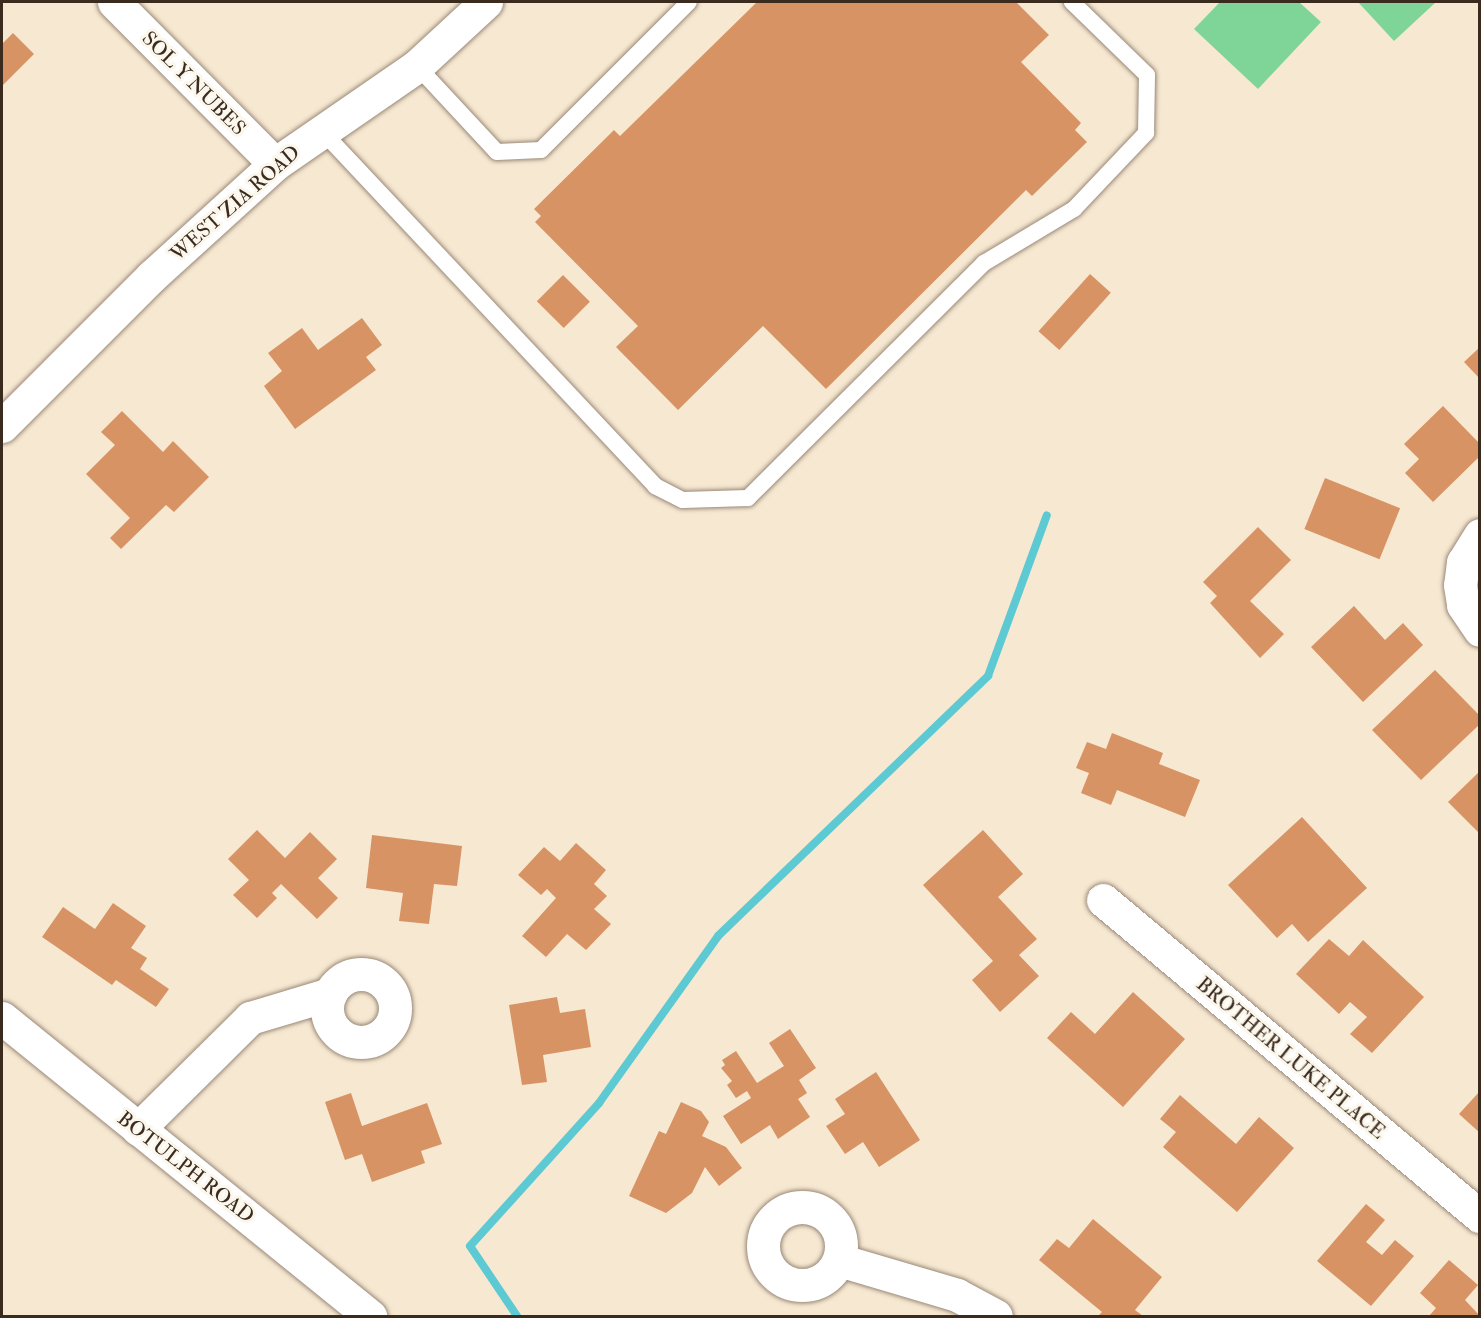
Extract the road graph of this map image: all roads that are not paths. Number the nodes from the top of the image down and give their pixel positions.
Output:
1 (114, 2) edge
2 (689, 2) edge
3 (1072, 2) edge
4 (474, 6) edge
5 (417, 66) junction
6 (322, 131) junction
7 (275, 164) junction
8 (2, 426) edge
9 (1479, 535) edge
10 (1479, 630) edge
11 (1103, 900) dead end
12 (330, 994) dead end
13 (2, 1018) edge
14 (138, 1129) junction
15 (1479, 1216) edge
16 (839, 1260) dead end
17 (954, 1306) edge
18 (370, 1317) edge
19 (996, 1317) edge

1 - 7 street, SOL Y NUBES
2 - 5 lane
3 - 6 lane
4 - 5 street, WEST ZIA ROAD
5 - 6 street, WEST ZIA ROAD
6 - 7 street, WEST ZIA ROAD
7 - 8 street, WEST ZIA ROAD
9 - 10 street
11 - 15 street, BROTHER LUKE PLACE
12 - 14 street
13 - 14 street, BOTULPH ROAD
14 - 18 street, BOTULPH ROAD
16 - 17 street
17 - 19 street

